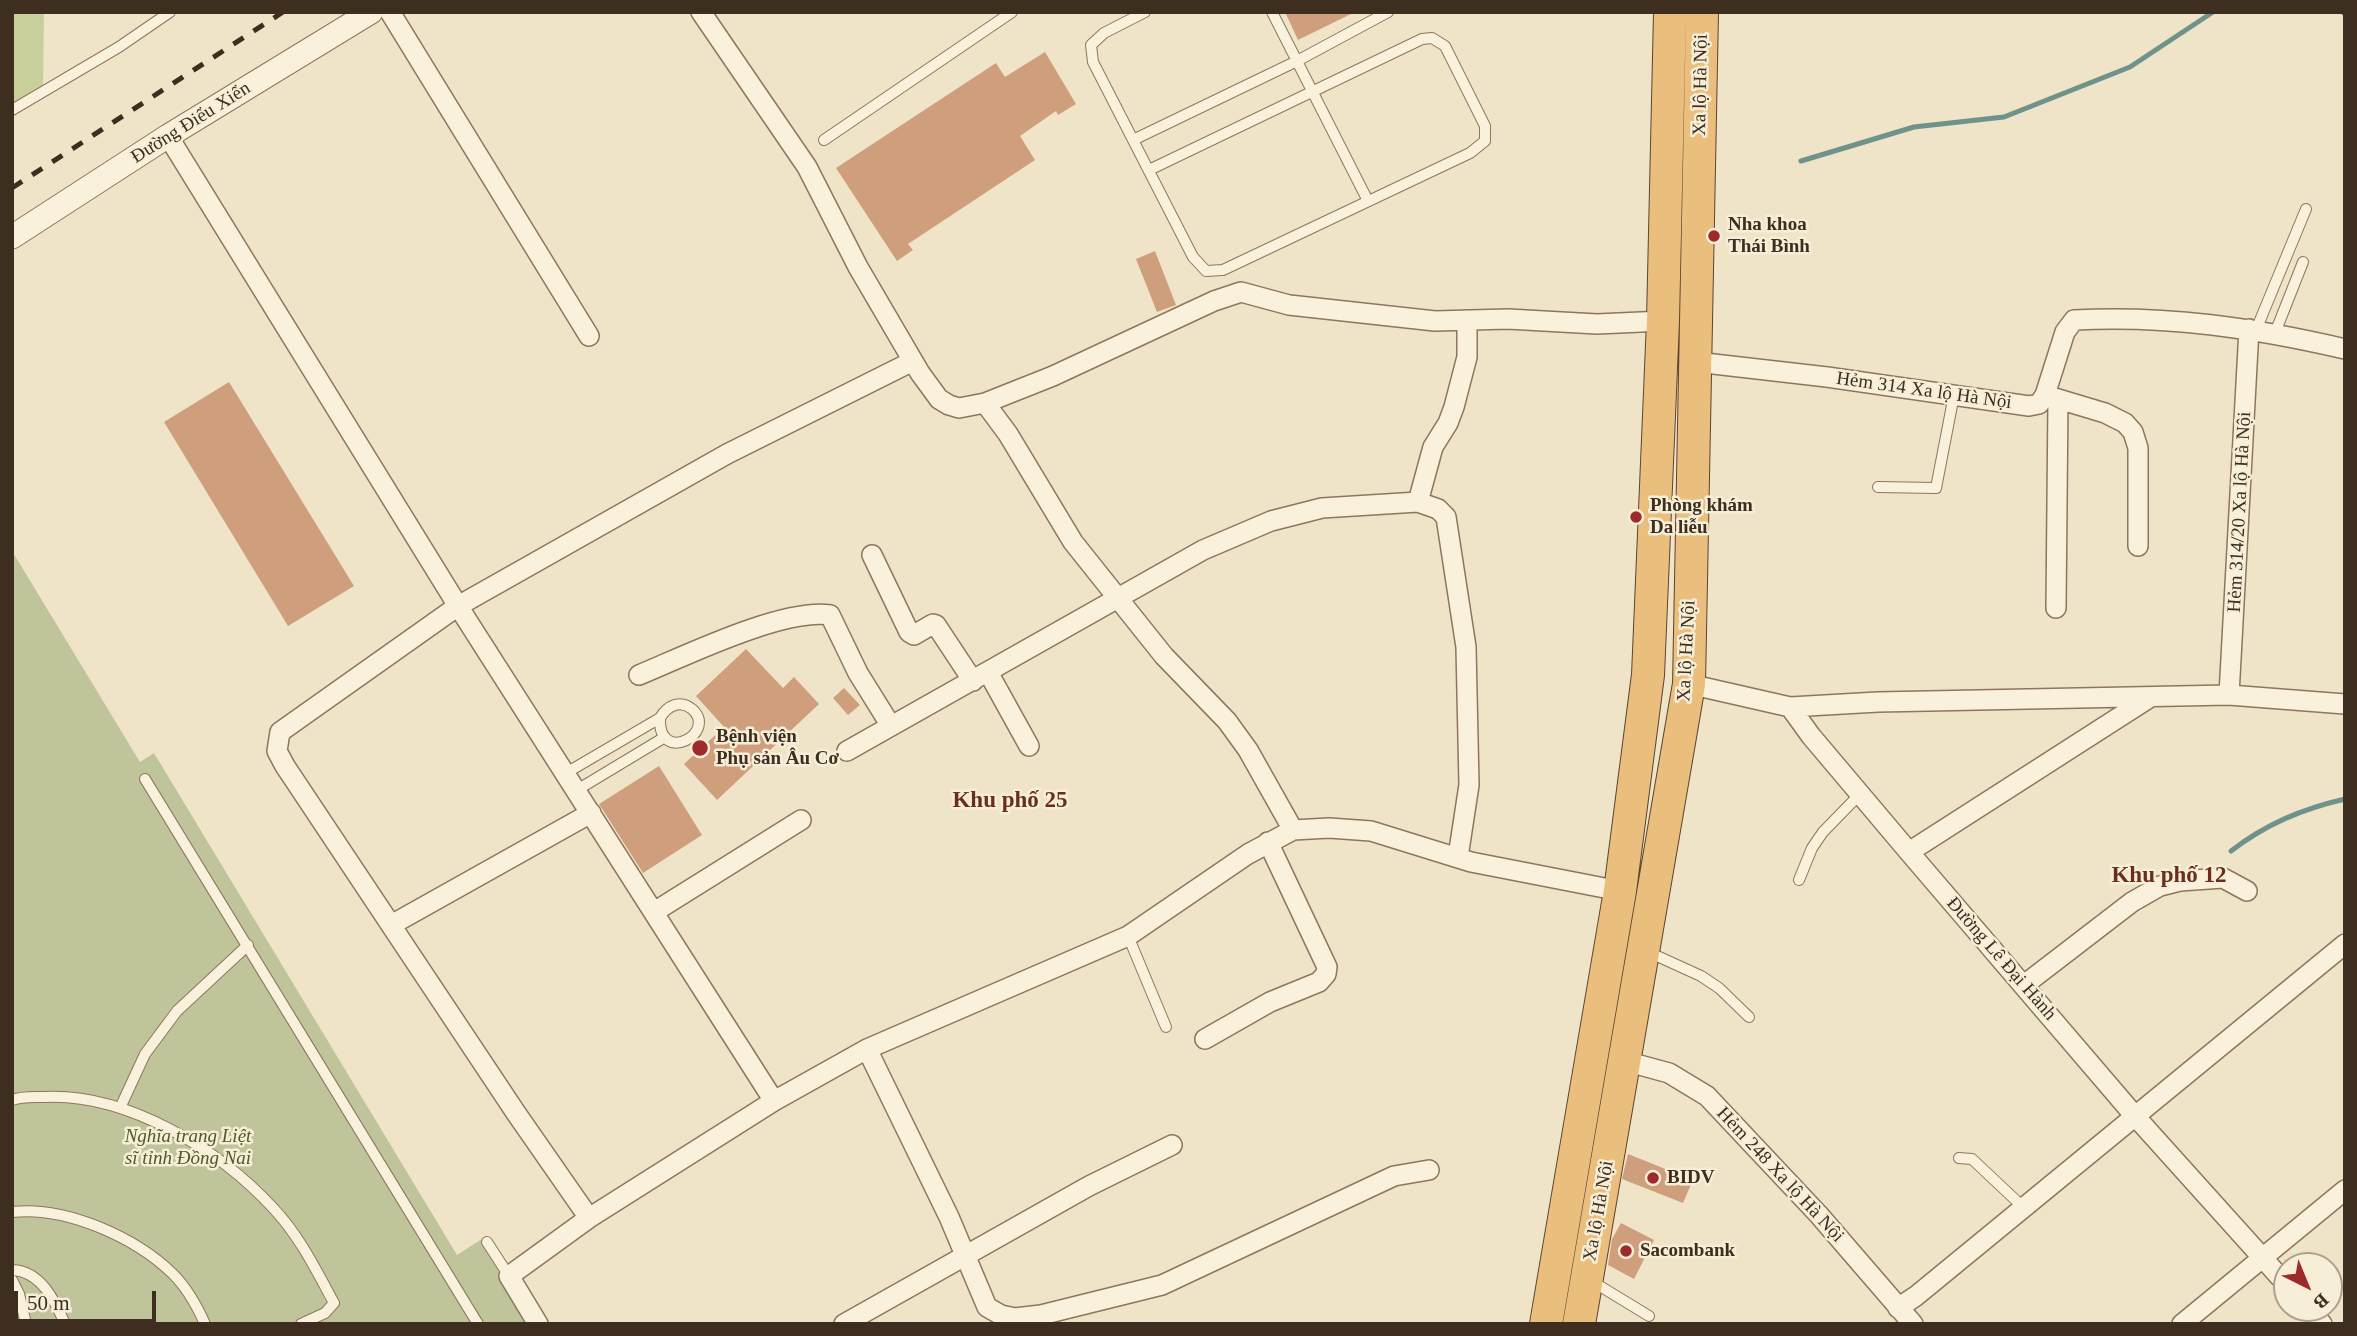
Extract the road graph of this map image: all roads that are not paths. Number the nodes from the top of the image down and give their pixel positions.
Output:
1 (170, 12) edge
2 (371, 12) edge
3 (390, 12) edge
4 (701, 12) edge
5 (1012, 12) edge
6 (1145, 12) edge
7 (1272, 12) edge
8 (1388, 12) edge
9 (1670, 12) edge
10 (1702, 12) edge
11 (1297, 61) junction
12 (1312, 91) junction
13 (12, 110) edge
14 (169, 136) junction
15 (824, 140) dead end
16 (1133, 140) junction
17 (1149, 170) junction
18 (1368, 201) junction
19 (2306, 208) dead end
20 (12, 237) edge
21 (2304, 262) dead end
22 (1467, 320) junction
23 (1663, 321) junction
24 (2260, 331) junction
25 (589, 336) dead end
26 (2345, 349) edge
27 (913, 360) junction
28 (1696, 362) junction
29 (1954, 395) junction
30 (2052, 397) junction
31 (985, 402) junction
32 (1878, 486) dead end
33 (1418, 502) junction
34 (2138, 546) dead end
35 (872, 555) dead end
36 (1118, 600) junction
37 (458, 606) junction
38 (2056, 608) dead end
39 (639, 675) dead end
40 (981, 676) junction
41 (1689, 684) junction
42 (2229, 695) junction
43 (2150, 697) junction
44 (2345, 704) edge
45 (1790, 707) junction
46 (660, 718) junction
47 (891, 726) junction
48 (665, 737) junction
49 (1029, 746) dead end
50 (847, 751) dead end
51 (566, 773) junction
52 (145, 779) dead end
53 (576, 790) junction
54 (1860, 794) junction
55 (591, 813) junction
56 (801, 820) dead end
57 (1293, 830) junction
58 (1268, 842) junction
59 (1909, 852) junction
60 (1458, 857) junction
61 (1799, 880) dead end
62 (1620, 891) junction
63 (2247, 891) dead end
64 (654, 912) junction
65 (391, 925) junction
66 (1128, 936) junction
67 (2345, 944) edge
68 (248, 945) junction
69 (1643, 949) junction
70 (2024, 985) junction
71 (1749, 1017) dead end
72 (1166, 1027) dead end
73 (1205, 1039) dead end
74 (867, 1049) junction
75 (1625, 1061) junction
76 (12, 1100) edge
77 (774, 1101) junction
78 (120, 1108) junction
79 (2134, 1115) junction
80 (1172, 1145) dead end
81 (1959, 1158) dead end
82 (1429, 1170) dead end
83 (2345, 1190) edge
84 (2023, 1207) junction
85 (12, 1212) edge
86 (589, 1218) junction
87 (487, 1242) dead end
88 (965, 1254) junction
89 (2263, 1258) junction
90 (2273, 1269) edge
91 (12, 1270) edge
92 (509, 1276) junction
93 (1587, 1278) junction
94 (12, 1280) edge
95 (1899, 1308) junction
96 (1649, 1316) dead end
97 (26, 1324) edge
98 (65, 1324) edge
99 (205, 1324) edge
100 (301, 1324) edge
101 (478, 1324) edge
102 (538, 1324) edge
103 (844, 1324) edge
104 (1546, 1324) edge
105 (1579, 1324) edge
106 (1913, 1324) edge
107 (2182, 1324) edge

1 - 13 lane
2 - 14 street, Đường Điểu Xiển
3 - 25 street
4 - 27 street
5 - 15 lane
6 - 16 lane
7 - 11 lane
8 - 11 lane
9 - 23 highway, Xa lộ Hà Nội
10 - 28 highway, Xa lộ Hà Nội
11 - 12 lane
11 - 16 lane
12 - 17 lane
12 - 18 lane
12 - 18 lane
14 - 20 street, Đường Điểu Xiển
14 - 37 street
16 - 17 lane
17 - 18 lane
19 - 24 lane
21 - 24 lane
22 - 23 street
22 - 31 street
22 - 33 street
23 - 62 highway, Xa lộ Hà Nội
24 - 26 street
24 - 30 street
24 - 42 street, Hẻm 314/20 Xa lộ Hà Nội
27 - 31 street
27 - 37 street
28 - 29 street, Hẻm 314 Xa lộ Hà Nội
28 - 41 highway, Xa lộ Hà Nội
29 - 30 street, Hẻm 314 Xa lộ Hà Nội
29 - 32 lane
30 - 34 street
30 - 38 street
31 - 36 street
33 - 36 street
33 - 60 street
35 - 40 street
36 - 40 street
36 - 57 street
37 - 51 street
37 - 65 street
39 - 47 street
40 - 47 street
40 - 49 street
41 - 45 street
41 - 69 highway, Xa lộ Hà Nội
42 - 43 street
42 - 44 street
43 - 45 street
43 - 59 street
45 - 54 street, Đường Lê Đại Hành
46 - 48 lane
46 - 48 lane
46 - 51 lane
47 - 50 street
48 - 53 lane
51 - 53 street
52 - 68 lane
53 - 55 street
54 - 59 street, Đường Lê Đại Hành
54 - 61 lane
55 - 64 street
55 - 65 street
56 - 64 street
57 - 58 street
57 - 60 street
58 - 66 street
58 - 73 street
59 - 70 street, Đường Lê Đại Hành
60 - 62 street
62 - 104 highway, Xa lộ Hà Nội
63 - 70 street
64 - 77 street
65 - 86 street
66 - 72 lane
66 - 74 street
67 - 79 street
68 - 78 lane
68 - 101 lane
69 - 71 lane
69 - 75 highway, Xa lộ Hà Nội
70 - 79 street, Đường Lê Đại Hành
74 - 77 street
74 - 88 street
75 - 93 highway, Xa lộ Hà Nội
75 - 95 street, Hẻm 248 Xa lộ Hà Nội
76 - 78 lane
77 - 86 street
78 - 100 lane
79 - 84 street
79 - 89 street, Đường Lê Đại Hành
80 - 88 street
81 - 84 lane
82 - 88 street
83 - 89 street
84 - 95 street
85 - 99 lane
86 - 92 street
87 - 92 lane
88 - 103 street
89 - 90 street, Đường Lê Đại Hành
89 - 107 street
91 - 98 lane
92 - 102 street
93 - 96 lane
93 - 105 highway, Xa lộ Hà Nội
94 - 97 lane
95 - 106 street, Hẻm 248 Xa lộ Hà Nội

